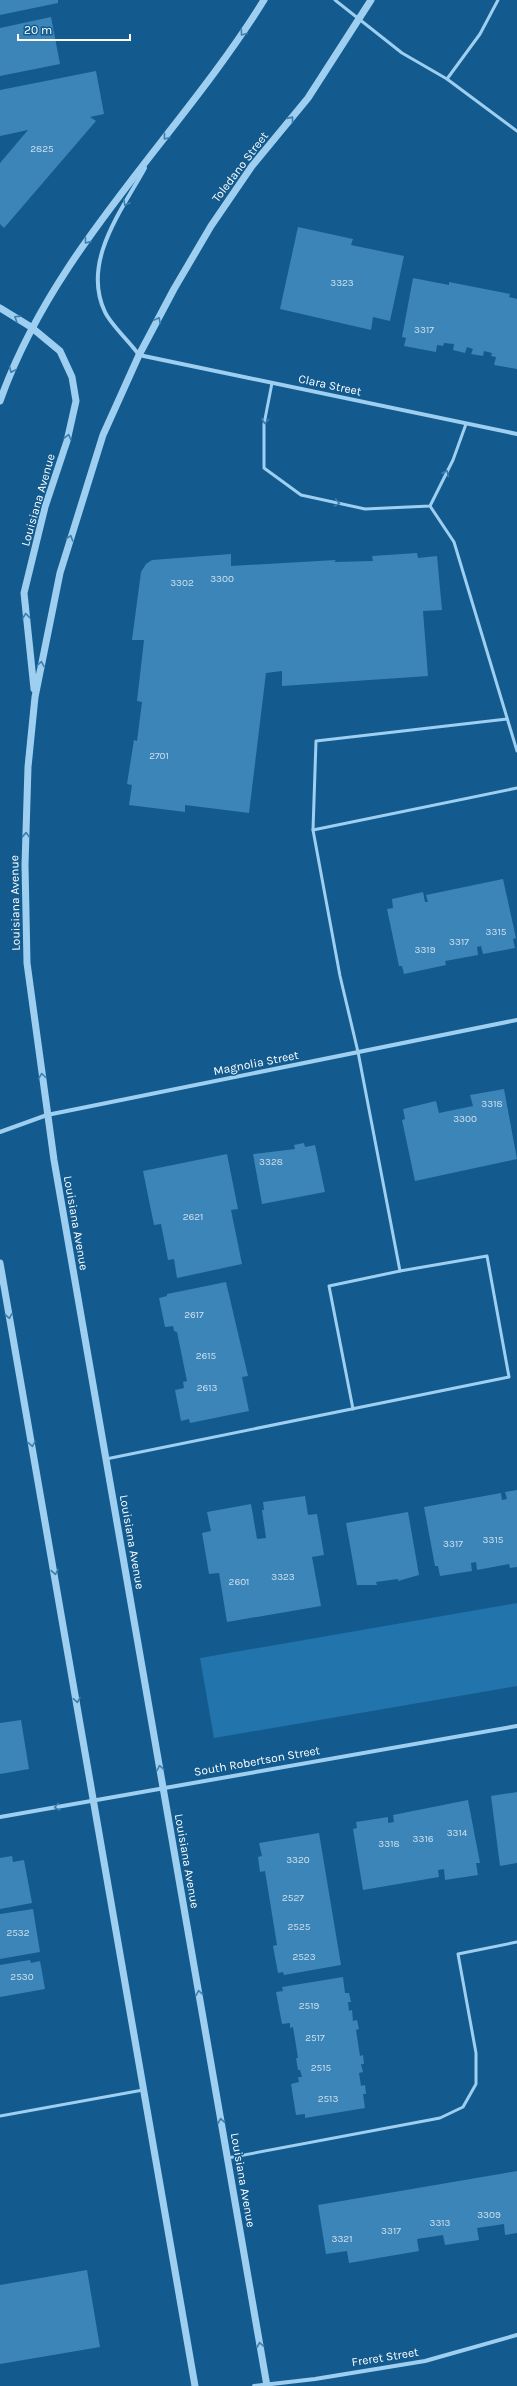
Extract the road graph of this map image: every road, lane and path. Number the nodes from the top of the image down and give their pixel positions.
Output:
1 (264, 0) edge
2 (335, 0) edge
3 (371, 0) edge
4 (498, 0) edge
5 (359, 20) junction
6 (447, 79) junction
7 (517, 131) edge
8 (151, 156) junction
9 (0, 308) edge
10 (31, 327) junction
11 (139, 355) junction
12 (272, 382) junction
13 (0, 401) edge
14 (466, 424) junction
15 (517, 434) edge
16 (430, 506) junction
17 (35, 697) junction
18 (507, 719) junction
19 (517, 751) edge
20 (517, 788) edge
21 (313, 830) junction
22 (517, 1020) edge
23 (358, 1052) junction
24 (47, 1115) junction
25 (0, 1132) edge
26 (0, 1263) edge
27 (400, 1271) junction
28 (353, 1409) junction
29 (106, 1459) junction
30 (517, 1726) edge
31 (163, 1788) junction
32 (95, 1799) junction
33 (0, 1817) edge
34 (517, 1942) edge
35 (144, 2089) junction
36 (0, 2116) edge
37 (228, 2158) junction
38 (517, 2334) edge
39 (267, 2385) edge
40 (195, 2386) edge
41 (254, 2386) edge

1 -> 8 street
2 - 5 lane
3 - 5 street, Toledano Street
4 - 6 lane
5 - 6 lane
11 -> 5 street, Toledano Street
6 - 7 lane
8 -> 10 street
8 -> 11 street
10 -> 9 street, Louisiana Avenue
10 -> 13 street
17 -> 10 street, Louisiana Avenue
11 - 12 street, Clara Street
17 -> 11 street, Louisiana Avenue
12 - 14 street, Clara Street
12 -> 16 lane
14 - 15 street, Clara Street
16 -> 14 lane
16 - 18 lane
24 -> 17 street, Louisiana Avenue
18 - 19 lane
18 - 21 lane
20 - 21 lane
21 - 23 lane
22 - 23 street, Magnolia Street
23 - 24 street, Magnolia Street
23 - 27 lane
24 - 25 street, Magnolia Street
24 - 29 street, Louisiana Avenue
26 -> 32 street
27 - 28 lane
27 - 28 lane
28 - 29 lane
31 -> 29 street, Louisiana Avenue
30 - 31 street, South Robertson Street
31 - 32 street, South Robertson Street
37 -> 31 street, Louisiana Avenue
32 -> 33 street, South Robertson Street
32 - 35 street
34 - 37 lane
35 - 36 lane
35 - 40 street
39 -> 37 street, Louisiana Avenue
38 - 39 street, Freret Street
39 - 41 street, Freret Street

